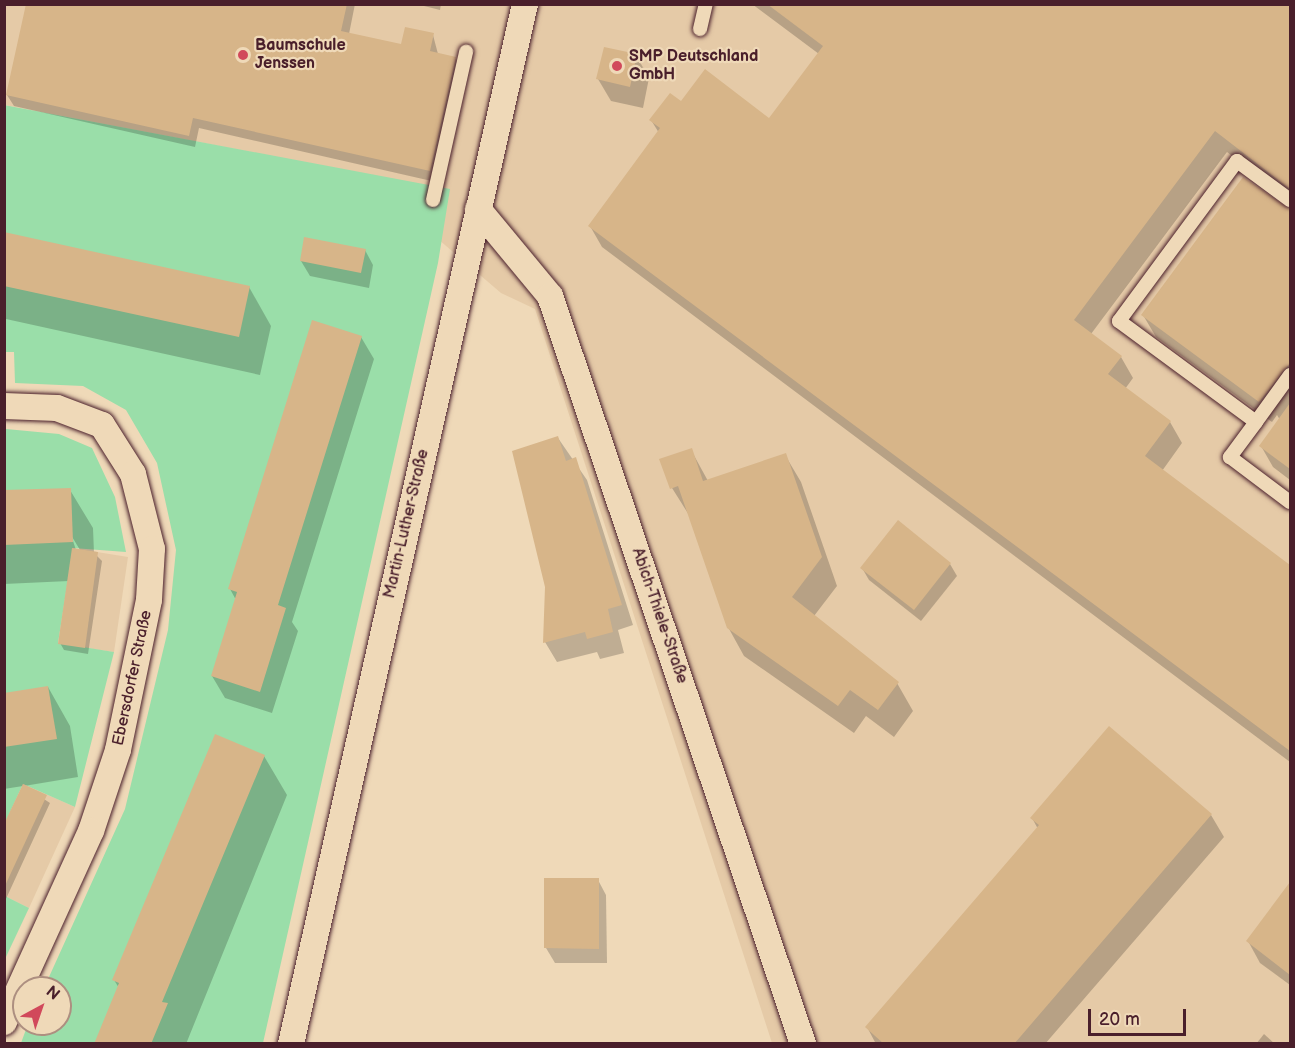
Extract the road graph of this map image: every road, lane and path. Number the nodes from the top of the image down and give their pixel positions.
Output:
1 (525, 4) edge
2 (706, 4) edge
3 (700, 29) dead end
4 (466, 52) dead end
5 (433, 200) dead end
6 (1290, 200) edge
7 (478, 209) junction
8 (1290, 375) edge
9 (4, 406) edge
10 (1256, 422) junction
11 (1290, 502) edge
12 (4, 1022) edge
13 (291, 1044) edge
14 (803, 1044) edge

1 - 7 street, Martin-Luther-Straße
2 - 3 lane
4 - 5 lane
6 - 10 lane
7 - 13 street, Martin-Luther-Straße
7 - 14 street, Abich-Thiele-Straße
8 - 10 lane
9 - 12 street, Ebersdorfer Straße
10 - 11 lane

